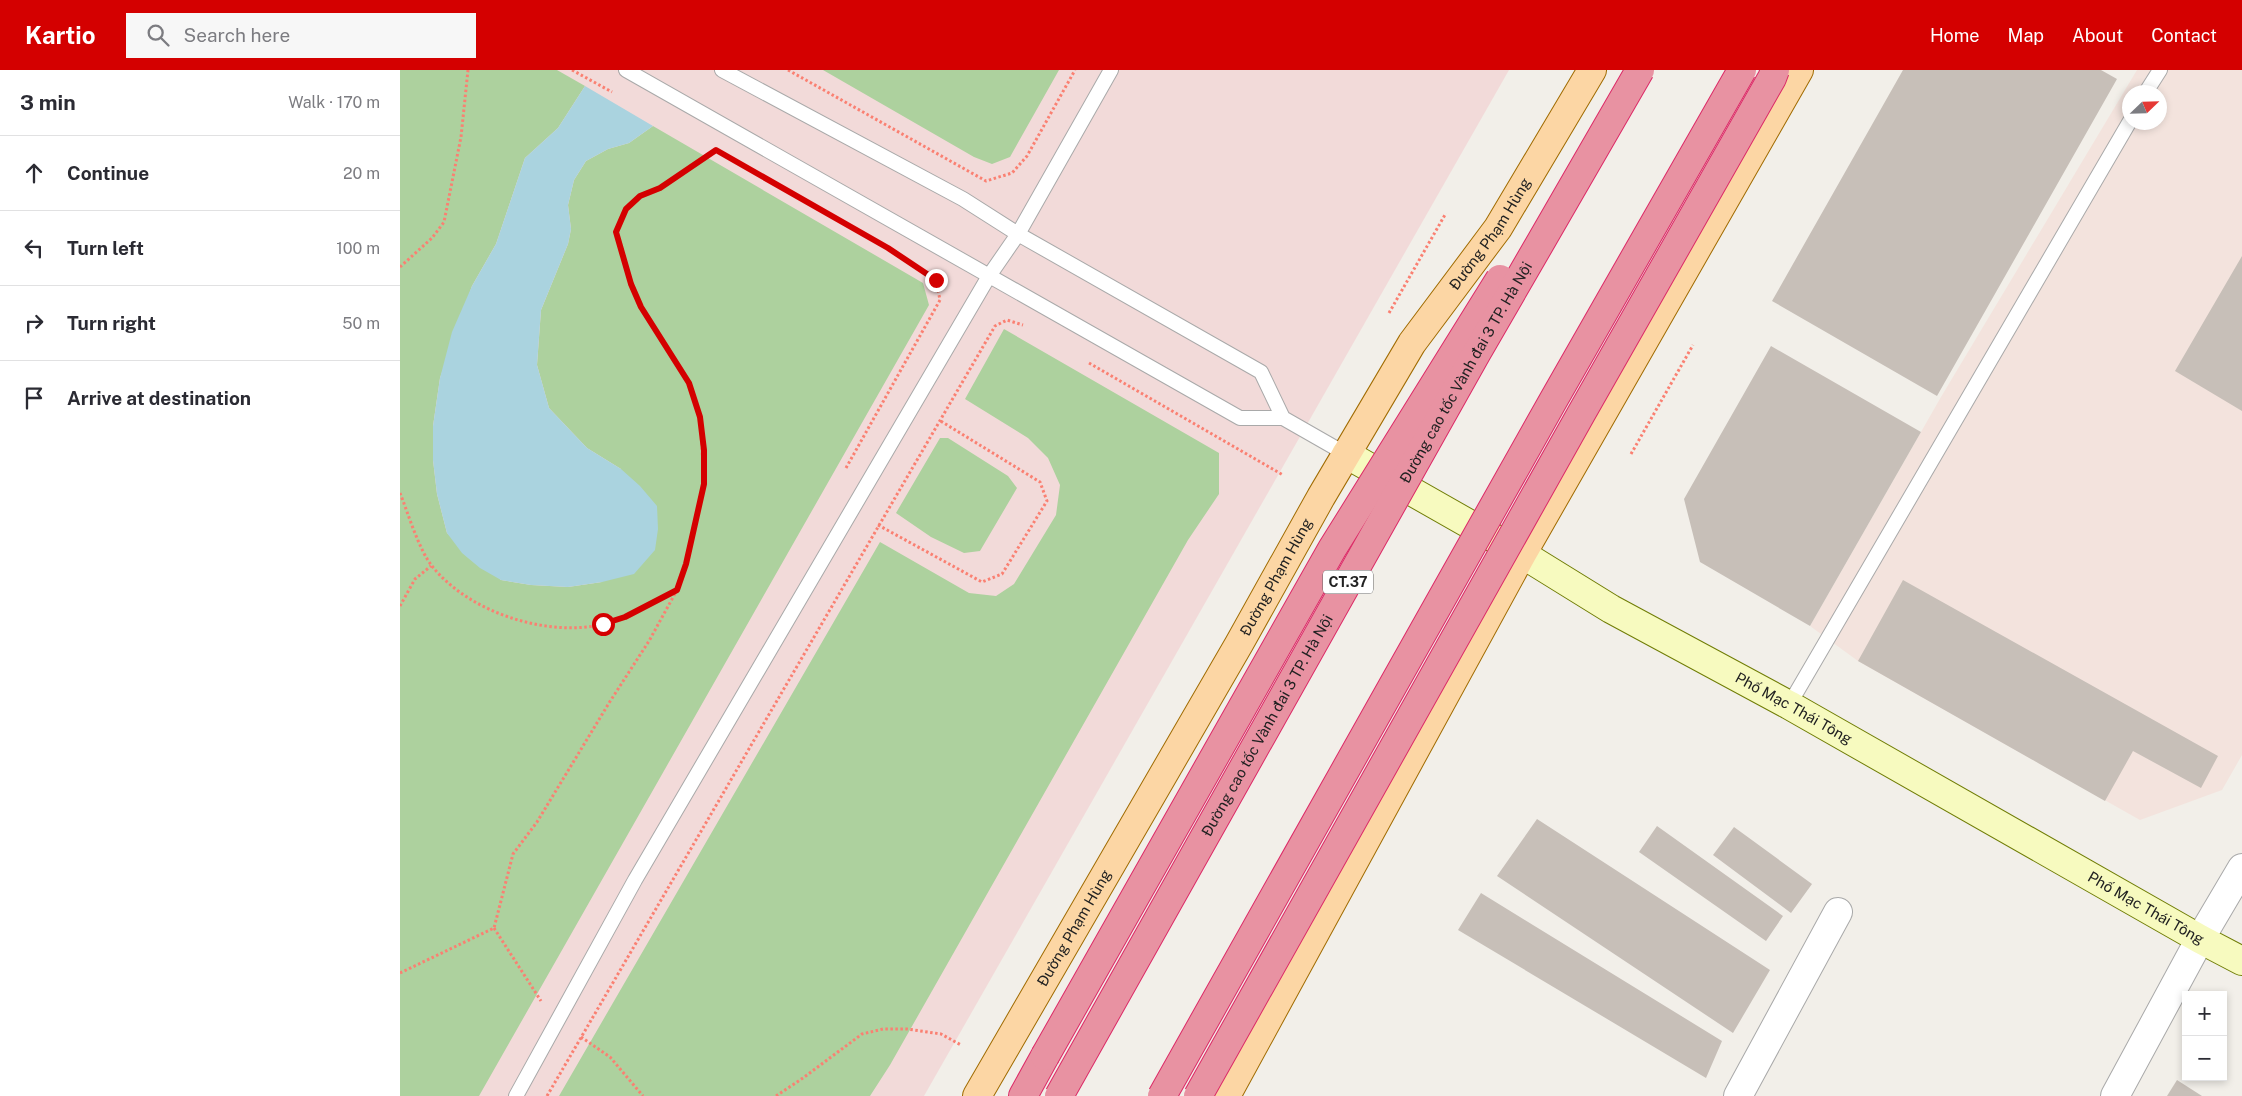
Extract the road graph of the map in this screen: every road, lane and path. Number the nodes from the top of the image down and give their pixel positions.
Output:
1 (468, 70) edge
2 (572, 70) edge
3 (626, 70) edge
4 (722, 70) edge
5 (788, 70) edge
6 (1075, 70) edge
7 (1111, 70) edge
8 (1592, 70) edge
9 (1635, 70) edge
10 (1640, 70) edge
11 (1742, 70) edge
12 (1775, 70) edge
13 (1799, 70) edge
14 (2160, 70) edge
15 (2150, 85) edge
16 (614, 94) dead end
17 (2125, 130) edge
18 (708, 146) dead end
19 (716, 150) junction
20 (725, 155) dead end
21 (1446, 213) dead end
22 (1018, 234) junction
23 (888, 248) dead end
24 (400, 267) edge
25 (989, 276) junction
26 (1389, 313) dead end
27 (1025, 326) dead end
28 (1693, 345) dead end
29 (1085, 361) dead end
30 (1283, 418) junction
31 (940, 420) junction
32 (1346, 454) junction
33 (1631, 454) dead end
34 (842, 474) dead end
35 (1283, 476) dead end
36 (400, 493) edge
37 (878, 525) junction
38 (1522, 554) junction
39 (431, 566) junction
40 (677, 590) junction
41 (400, 606) edge
42 (1789, 704) junction
43 (2242, 868) edge
44 (1838, 912) dead end
45 (494, 928) junction
46 (2200, 939) junction
47 (2242, 960) edge
48 (400, 973) edge
49 (548, 996) dead end
50 (580, 1037) junction
51 (961, 1045) dead end
52 (516, 1096) edge
53 (547, 1096) edge
54 (643, 1096) edge
55 (776, 1096) edge
56 (977, 1096) edge
57 (1023, 1096) edge
58 (1059, 1096) edge
59 (1162, 1096) edge
60 (1198, 1096) edge
61 (1226, 1096) edge
62 (1738, 1096) edge
63 (2115, 1096) edge

1 - 24 path
2 - 16 path
3 - 25 lane
4 - 22 lane
5 - 6 path
7 - 22 lane
8 - 32 main road, Đường Phạm Hùng
9 - 57 highway, bridge
10 - 58 highway, Đường cao tốc Vành đai 3 TP. Hà Nội / CT.37, bridge
11 - 59 highway, bridge
12 - 60 highway, bridge
13 - 38 main road
14 - 15 lane
17 - 42 lane
18 - 19 path
19 - 20 path
19 - 40 path
21 - 26 path
22 - 25 lane
22 - 30 lane
23 - 34 path
25 - 30 lane
25 - 52 lane
27 - 31 path
28 - 33 path
29 - 35 path
30 - 32 lane
31 - 37 path
31 - 37 path
32 - 38 street, Phố Mạc Thái Tông
32 - 56 main road, Đường Phạm Hùng
36 - 39 path
37 - 50 path
38 - 42 street, Phố Mạc Thái Tông
38 - 61 main road
39 - 40 path
39 - 41 path
40 - 45 path
42 - 46 street, Phố Mạc Thái Tông
43 - 46 street
44 - 62 street
45 - 48 path
45 - 49 path
46 - 47 street, Phố Mạc Thái Tông
46 - 63 street
50 - 53 path
50 - 54 path
51 - 55 path

